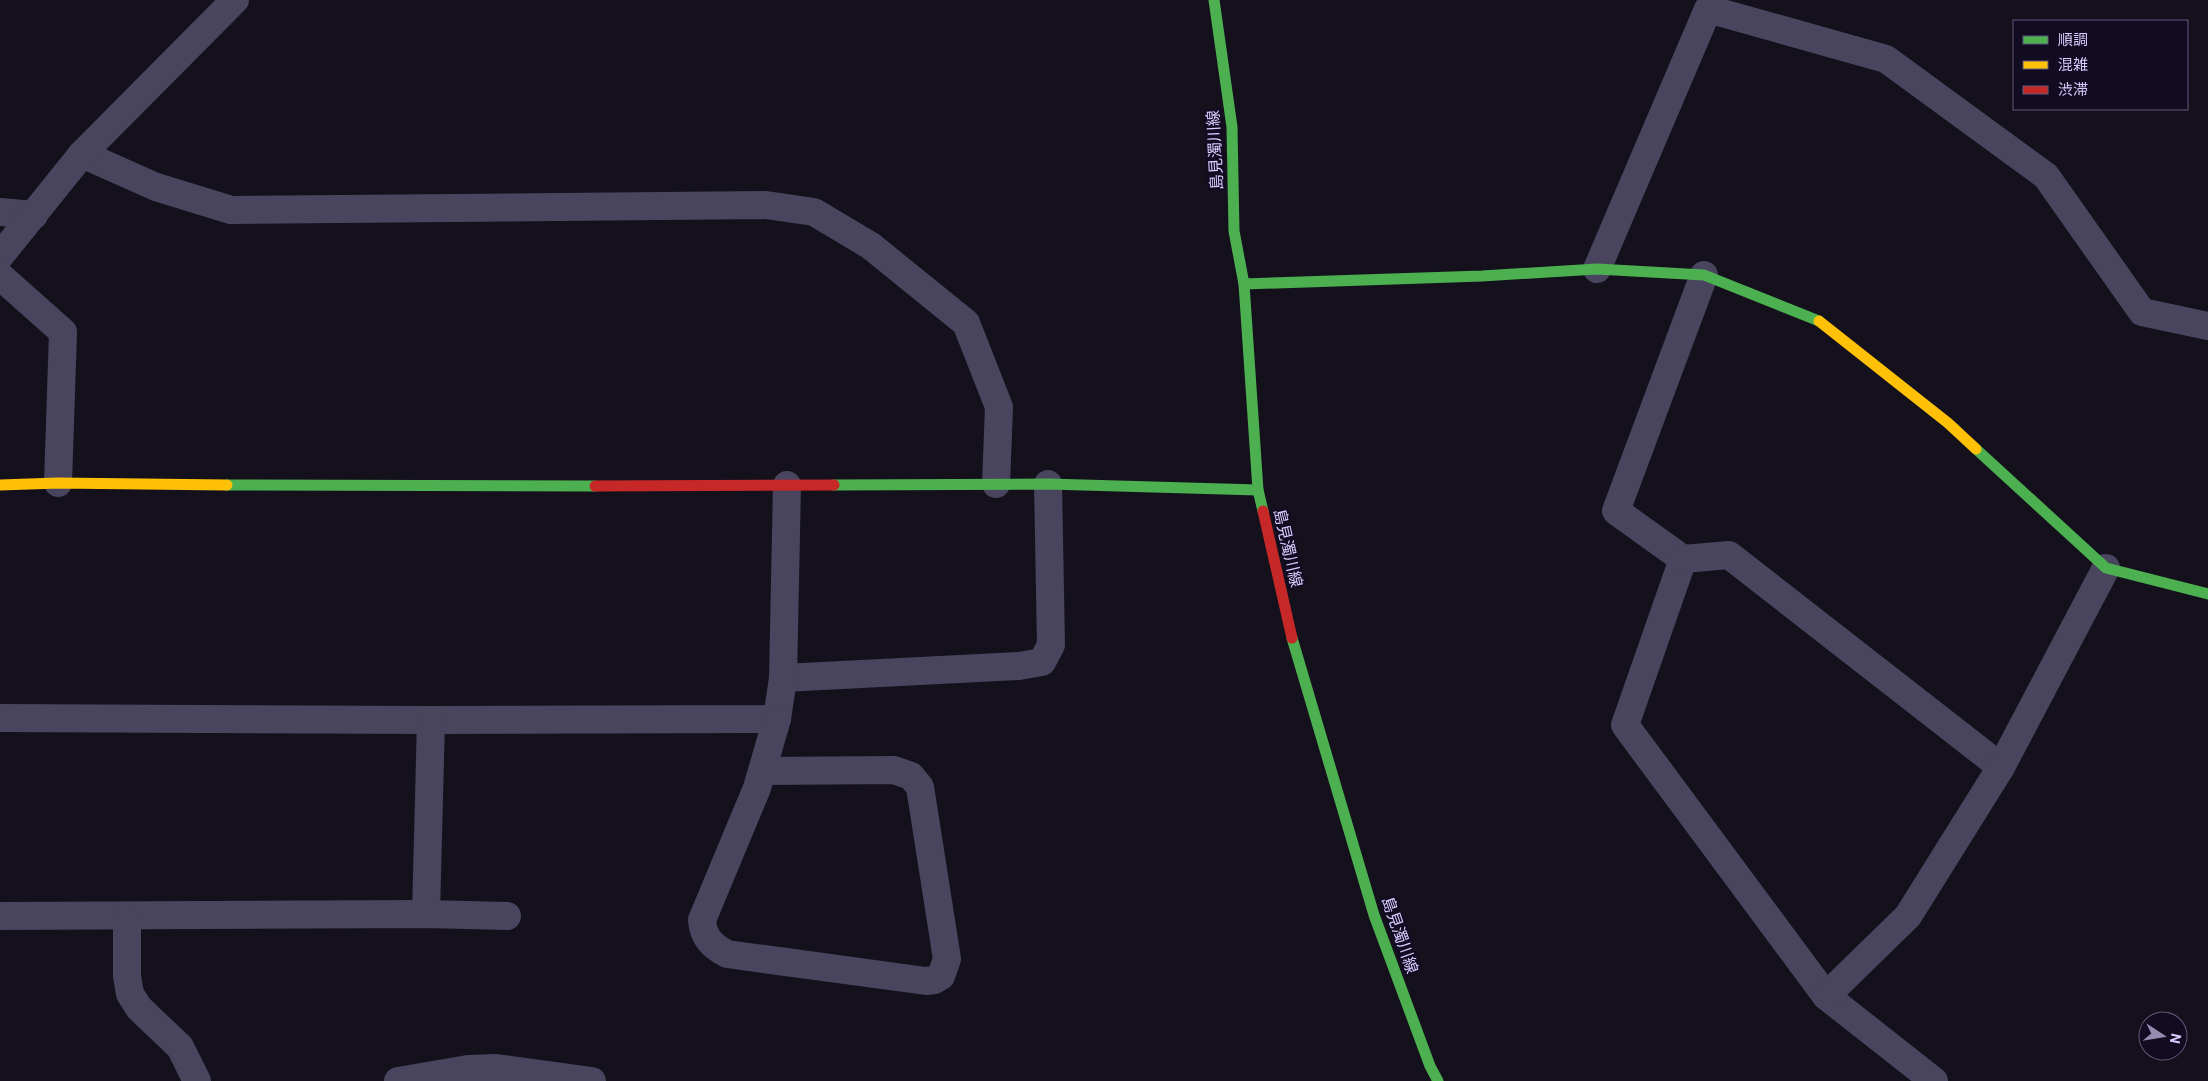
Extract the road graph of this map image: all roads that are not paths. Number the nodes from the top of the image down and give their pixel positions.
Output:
1 (235, 0) edge
2 (1214, 0) edge
3 (82, 154) junction
4 (0, 212) edge
5 (34, 215) junction
6 (0, 256) edge
7 (1597, 269) junction
8 (1704, 275) junction
9 (0, 276) edge
10 (1244, 284) junction
11 (2208, 326) edge
12 (58, 483) junction
13 (996, 484) junction
14 (1048, 484) junction
15 (0, 485) edge
16 (787, 485) junction
17 (1258, 490) junction
18 (1683, 558) junction
19 (2106, 568) junction
20 (2208, 594) edge
21 (783, 678) junction
22 (0, 718) edge
23 (777, 719) junction
24 (431, 720) junction
25 (2001, 767) junction
26 (763, 771) junction
27 (426, 914) junction
28 (0, 916) edge
29 (507, 916) dead end
30 (126, 917) junction
31 (1826, 996) junction
32 (578, 1080) edge
33 (196, 1081) edge
34 (398, 1081) edge
35 (1438, 1081) edge
36 (1934, 1081) edge

1 - 3 street
2 - 10 street, 島見濁川線
3 - 5 street
3 - 13 street
4 - 5 street
5 - 6 street
7 - 8 street
7 - 10 street
7 - 11 street
8 - 18 street
8 - 19 street
9 - 12 street
10 - 17 street, 島見濁川線
12 - 15 street
12 - 16 street
13 - 14 street
13 - 16 street
14 - 17 street
14 - 21 street
16 - 21 street
17 - 35 street, 島見濁川線
18 - 25 street
18 - 31 street
19 - 20 street
19 - 25 street
21 - 23 street
22 - 24 street
23 - 24 street
23 - 26 street
24 - 27 street
25 - 31 street
26 - 26 street
27 - 29 street
27 - 30 street
28 - 30 street
30 - 33 street
31 - 36 street
32 - 34 street

